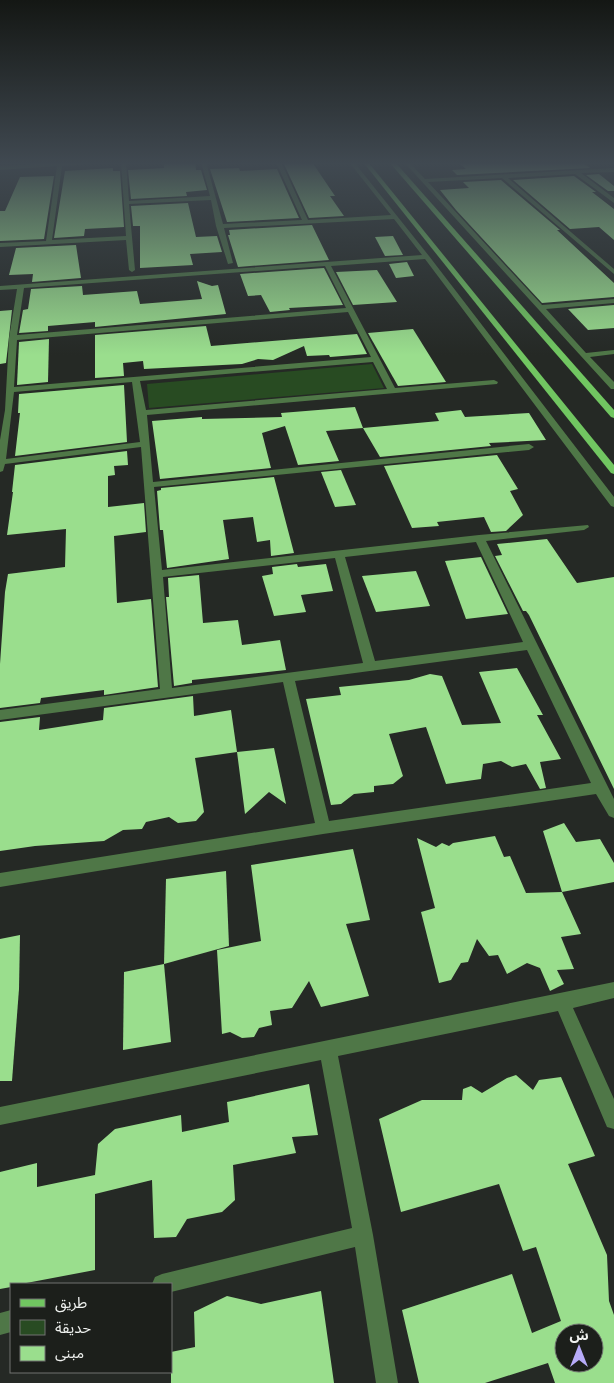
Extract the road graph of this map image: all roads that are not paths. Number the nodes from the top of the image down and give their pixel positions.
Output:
1 (219, 226) edge
2 (51, 227) edge
3 (128, 227) edge
4 (403, 227) edge
5 (418, 227) edge
6 (449, 227) edge
7 (466, 227) edge
8 (561, 227) edge
9 (129, 238) junction
10 (49, 242) junction
11 (0, 245) edge
12 (421, 250) junction
13 (427, 257) junction
14 (230, 263) junction
15 (220, 264) dead end
16 (327, 264) junction
17 (210, 265) dead end
18 (200, 266) dead end
19 (132, 270) junction
20 (142, 270) dead end
21 (122, 271) dead end
22 (614, 272) edge
23 (47, 277) dead end
24 (0, 280) edge
25 (21, 286) junction
26 (0, 288) edge
27 (614, 300) edge
28 (541, 307) junction
29 (351, 310) junction
30 (13, 338) junction
31 (614, 352) edge
32 (585, 355) junction
33 (376, 359) junction
34 (136, 380) junction
35 (494, 382) dead end
36 (614, 387) edge
37 (11, 390) junction
38 (392, 391) junction
39 (5, 410) edge
40 (142, 413) junction
41 (614, 415) edge
42 (144, 444) junction
43 (529, 447) dead end
44 (1, 465) edge
45 (614, 472) edge
46 (147, 485) junction
47 (614, 504) edge
48 (584, 527) dead end
49 (479, 538) junction
50 (339, 554) junction
51 (157, 574) junction
52 (531, 644) junction
53 (370, 665) junction
54 (288, 678) junction
55 (166, 692) junction
56 (0, 715) edge
57 (600, 788) junction
58 (614, 812) edge
59 (323, 828) junction
60 (0, 880) edge
61 (614, 990) edge
62 (562, 1002) junction
63 (328, 1050) junction
64 (0, 1116) edge
65 (614, 1120) edge
66 (363, 1235) junction
67 (166, 1283) edge
68 (387, 1383) edge

1 - 14 street
2 - 10 street
3 - 9 street
4 - 12 street
5 - 45 main road
6 - 41 main road
7 - 28 street
8 - 22 street
9 - 10 street
9 - 19 street
10 - 11 street
12 - 13 street
12 - 14 street
13 - 16 street
13 - 47 street
14 - 15 street
16 - 25 street
16 - 29 street
17 - 18 street
19 - 20 street
19 - 21 street
23 - 24 street
25 - 26 street
25 - 30 street
27 - 28 street
28 - 32 street
29 - 30 street
29 - 33 street
30 - 37 street
31 - 32 street
32 - 36 street
33 - 34 street
33 - 38 street
34 - 37 street
34 - 40 street
35 - 38 street
37 - 39 street
38 - 40 street
39 - 44 street
40 - 42 street
42 - 44 street
42 - 46 street
43 - 46 street
46 - 51 street
48 - 49 street
49 - 50 street
49 - 52 street
50 - 51 street
50 - 53 street
51 - 55 street
52 - 53 street
52 - 57 street
53 - 54 street
54 - 55 street
54 - 59 street
55 - 56 street
57 - 58 street
57 - 59 street
59 - 60 street
61 - 62 street
62 - 63 street
62 - 65 street
63 - 64 street
63 - 66 street
66 - 67 street
66 - 68 street

